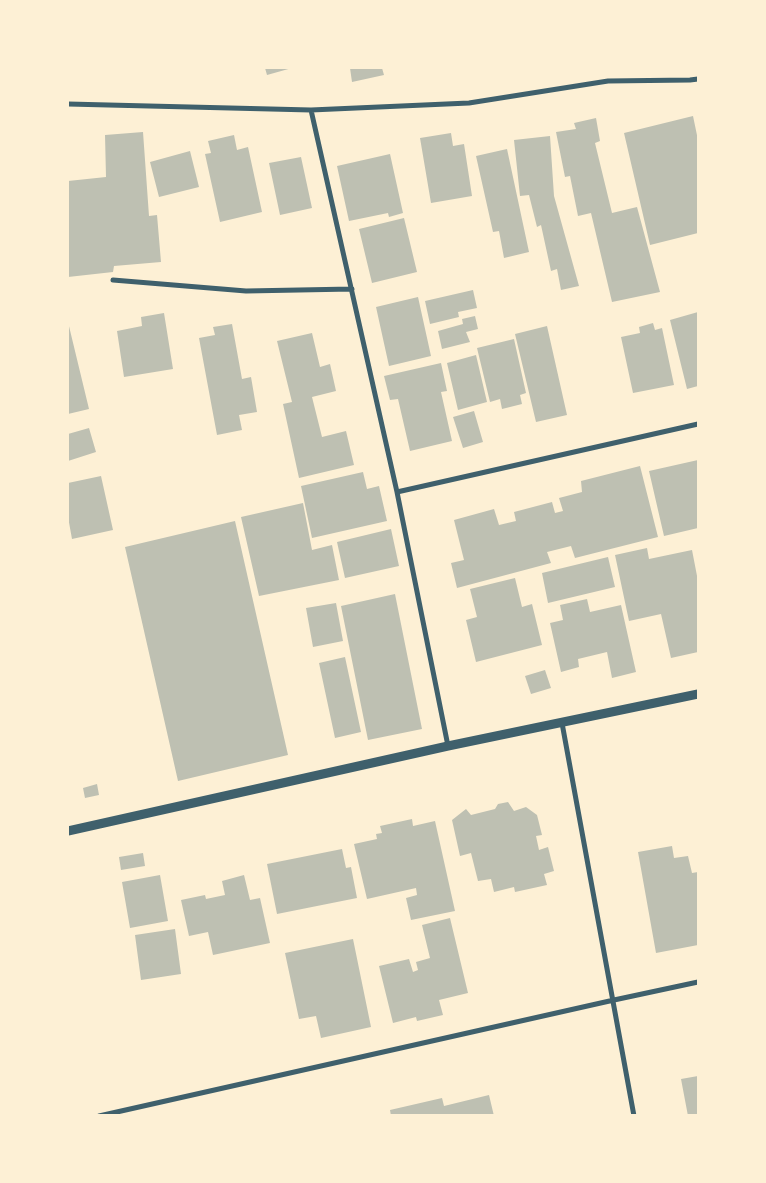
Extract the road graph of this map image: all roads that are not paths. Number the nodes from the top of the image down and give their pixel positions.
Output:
1 (698, 78) edge
2 (68, 104) edge
3 (311, 110) junction
4 (113, 280) dead end
5 (352, 289) junction
6 (698, 424) edge
7 (397, 492) junction
8 (698, 694) edge
9 (562, 723) junction
10 (448, 746) junction
11 (68, 831) edge
12 (698, 982) edge
13 (614, 1000) junction
14 (99, 1116) edge
15 (634, 1116) edge

1 - 3 street
2 - 3 street
3 - 5 street
4 - 5 street
5 - 7 street
6 - 7 street
7 - 10 street
8 - 9 street
9 - 10 street
9 - 13 street
10 - 11 street
12 - 13 street
13 - 14 street
13 - 15 street

